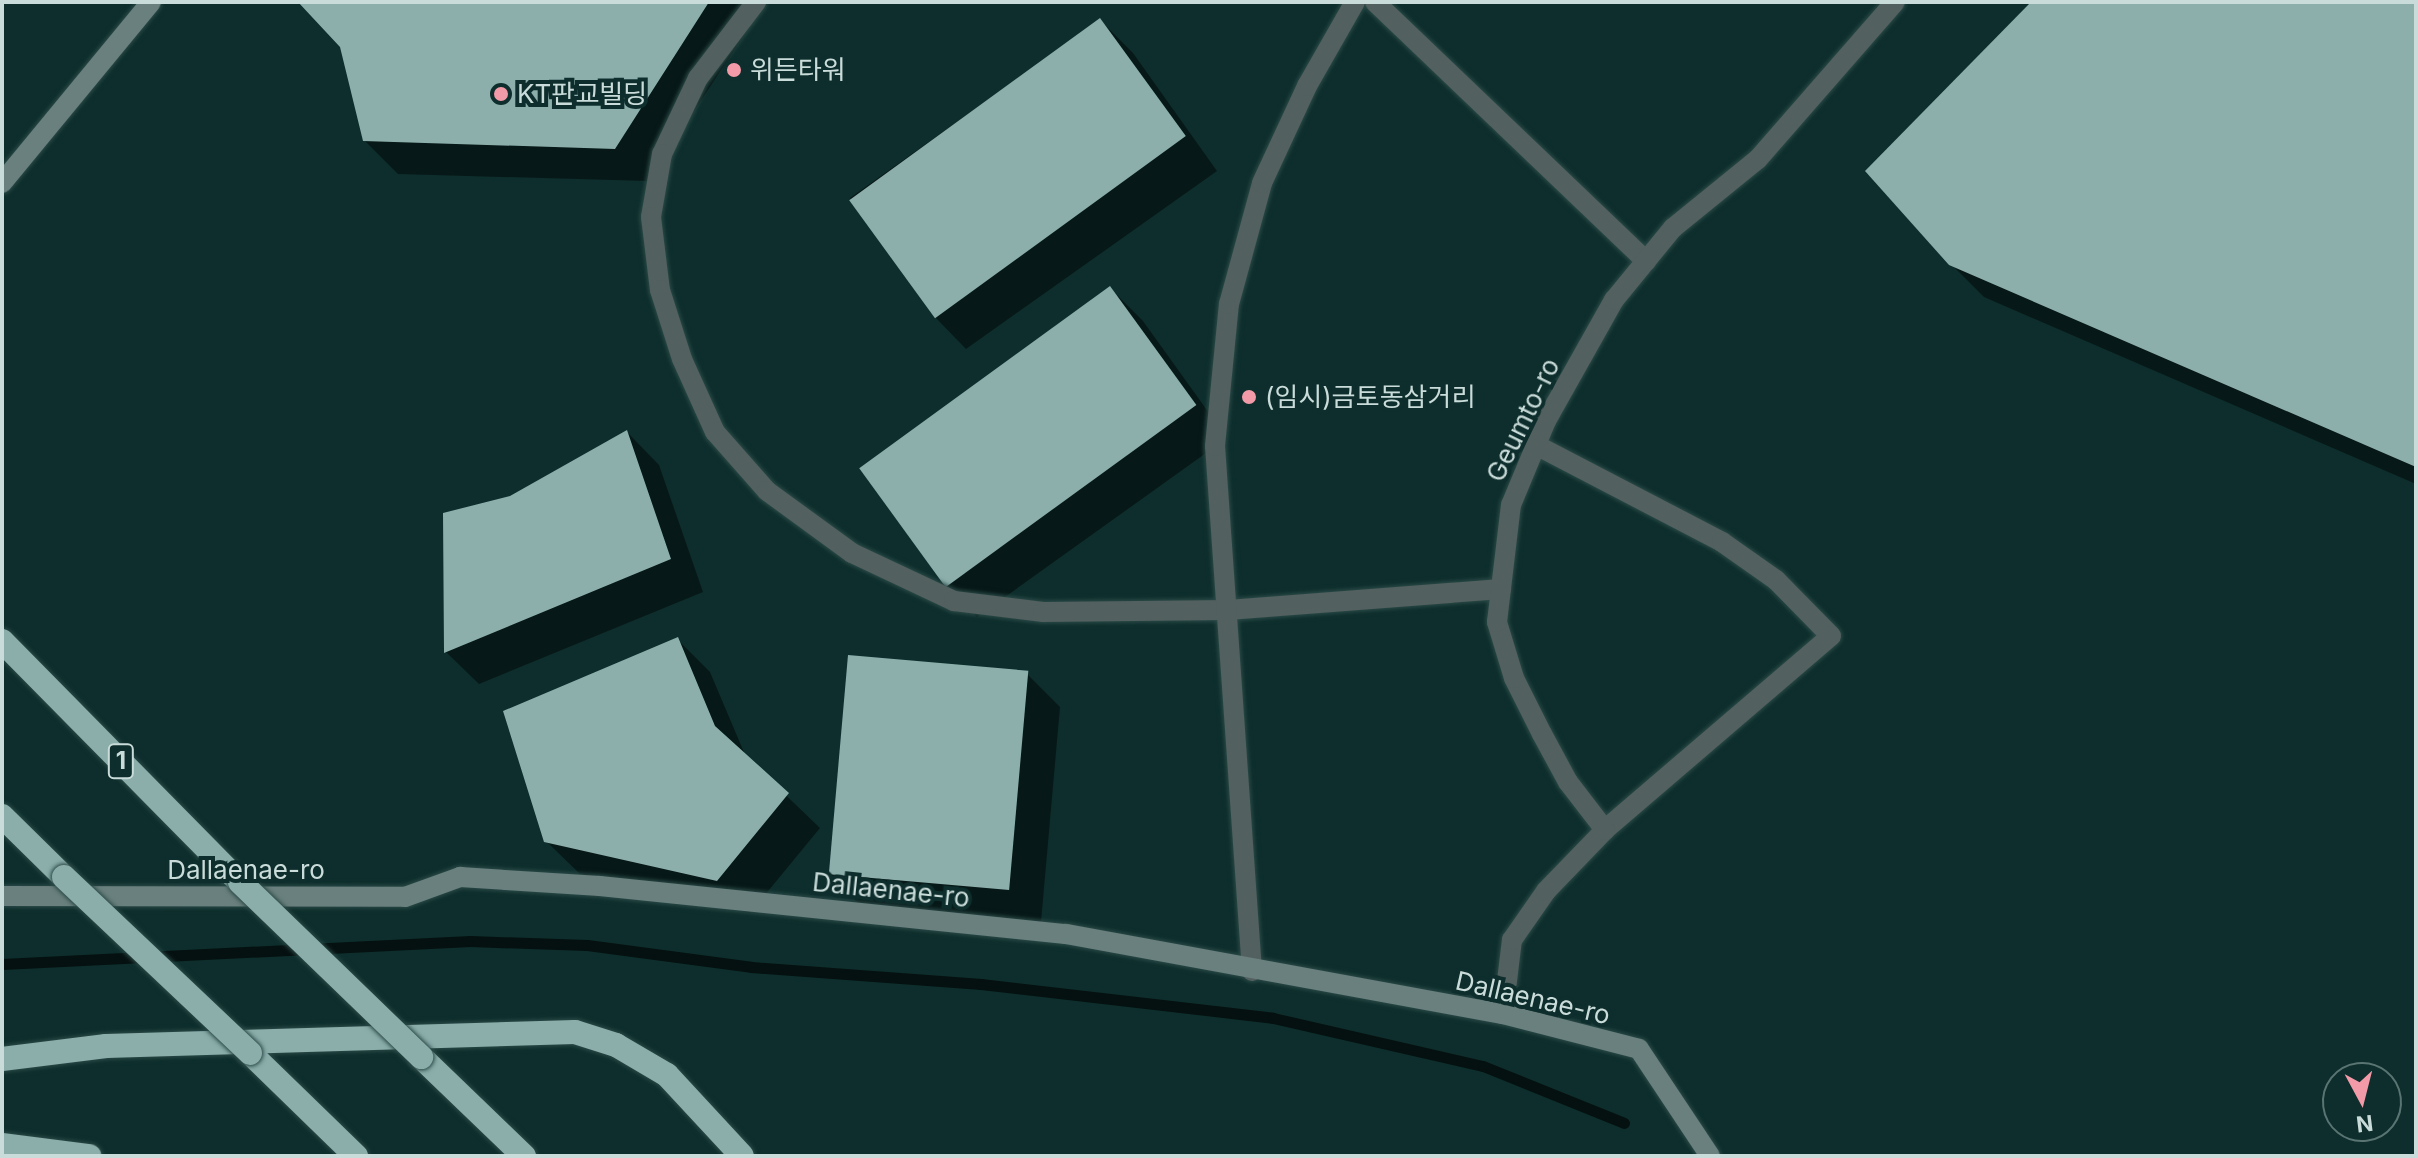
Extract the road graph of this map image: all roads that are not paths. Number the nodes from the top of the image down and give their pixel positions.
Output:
1 (151, 2) edge
2 (756, 2) edge
3 (1355, 2) edge
4 (1375, 2) edge
5 (1895, 2) edge
6 (2, 183) edge
7 (1646, 261) junction
8 (1536, 445) junction
9 (1501, 589) junction
10 (1228, 610) junction
11 (2, 641) edge
12 (2, 816) edge
13 (1605, 830) junction
14 (2, 896) edge
15 (1252, 971) junction
16 (1503, 1014) junction
17 (2, 1059) edge
18 (2, 1145) edge
19 (89, 1156) edge
20 (356, 1156) edge
21 (524, 1156) edge
22 (742, 1156) edge
23 (1710, 1156) edge

1 - 6 street
2 - 10 street
3 - 10 street
4 - 7 street
5 - 7 street, Geumto-ro
7 - 8 street, Geumto-ro
8 - 9 street, Geumto-ro
8 - 13 street
9 - 10 street
9 - 13 street, Geumto-ro
10 - 15 street
11 - 21 highway, 1, bridge
12 - 20 highway, bridge
13 - 16 street
14 - 15 street, Dallaenae-ro
15 - 16 street, Dallaenae-ro
16 - 23 street, Dallaenae-ro
17 - 22 highway
18 - 19 highway

